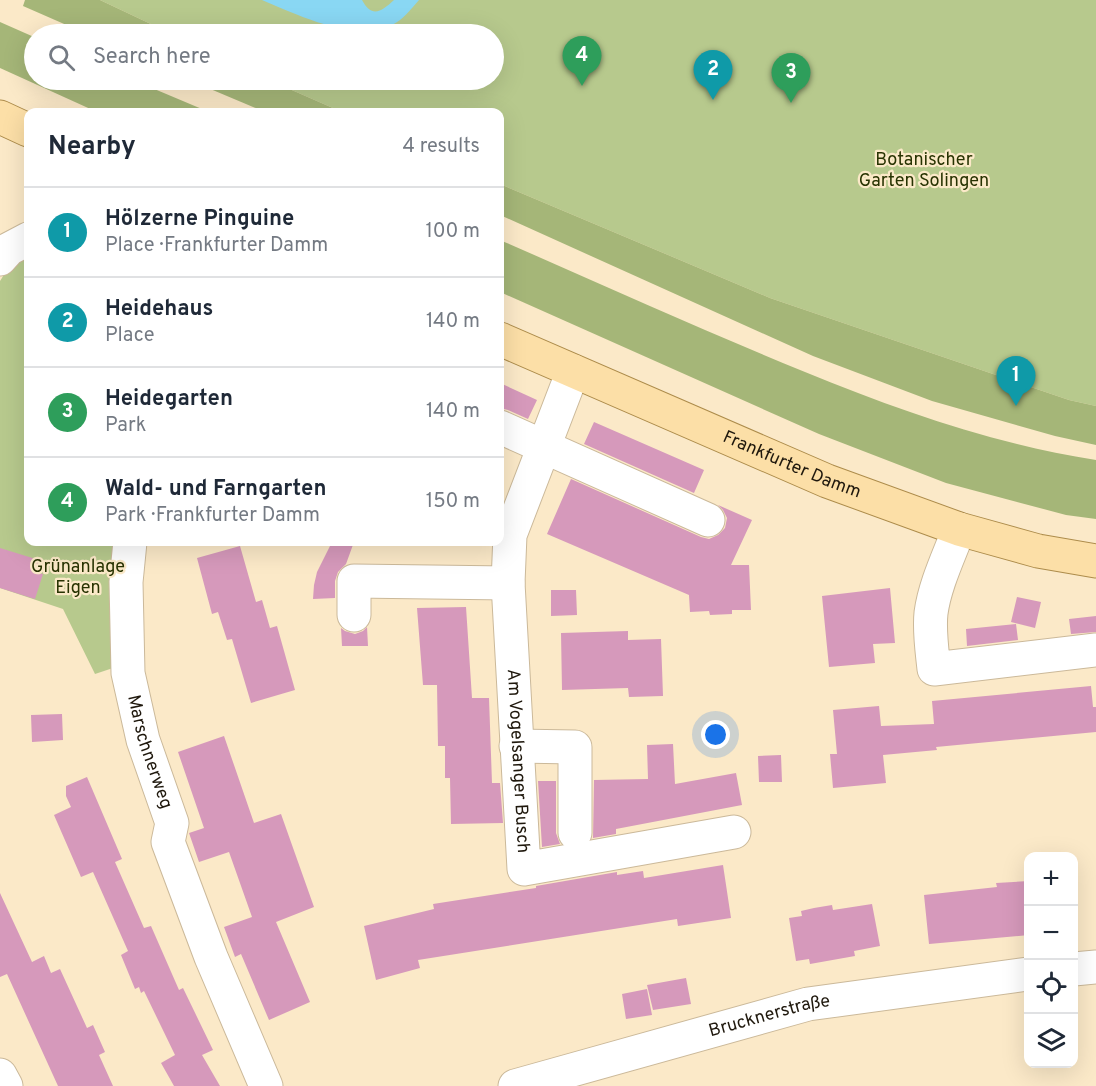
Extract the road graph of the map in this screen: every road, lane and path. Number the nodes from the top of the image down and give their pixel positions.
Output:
1 (0, 117) edge
2 (24, 128) edge
3 (24, 241) edge
4 (0, 259) edge
5 (504, 341) edge
6 (573, 371) junction
7 (504, 429) edge
8 (543, 447) junction
9 (708, 520) dead end
10 (958, 529) junction
11 (130, 546) edge
12 (1096, 561) edge
13 (508, 583) junction
14 (354, 615) dead end
15 (1096, 650) edge
16 (516, 746) junction
17 (734, 832) dead end
18 (575, 833) dead end
19 (1096, 967) edge
20 (1078, 969) edge
21 (1024, 975) edge
22 (0, 1075) edge
23 (6, 1086) edge
24 (266, 1086) edge
25 (515, 1086) edge

1 - 2 main road
3 - 4 street
5 - 6 main road, Frankfurter Damm
6 - 8 street, Am Vogelsanger Busch
6 - 10 main road, Frankfurter Damm
7 - 8 street
8 - 9 street
8 - 13 street, Am Vogelsanger Busch
10 - 12 main road, Frankfurter Damm
10 - 15 street
11 - 24 street, Marschnerweg
13 - 14 street
13 - 16 street, Am Vogelsanger Busch
16 - 17 street, Am Vogelsanger Busch
16 - 18 street
19 - 20 street
21 - 25 street, Brucknerstraße
22 - 23 street

